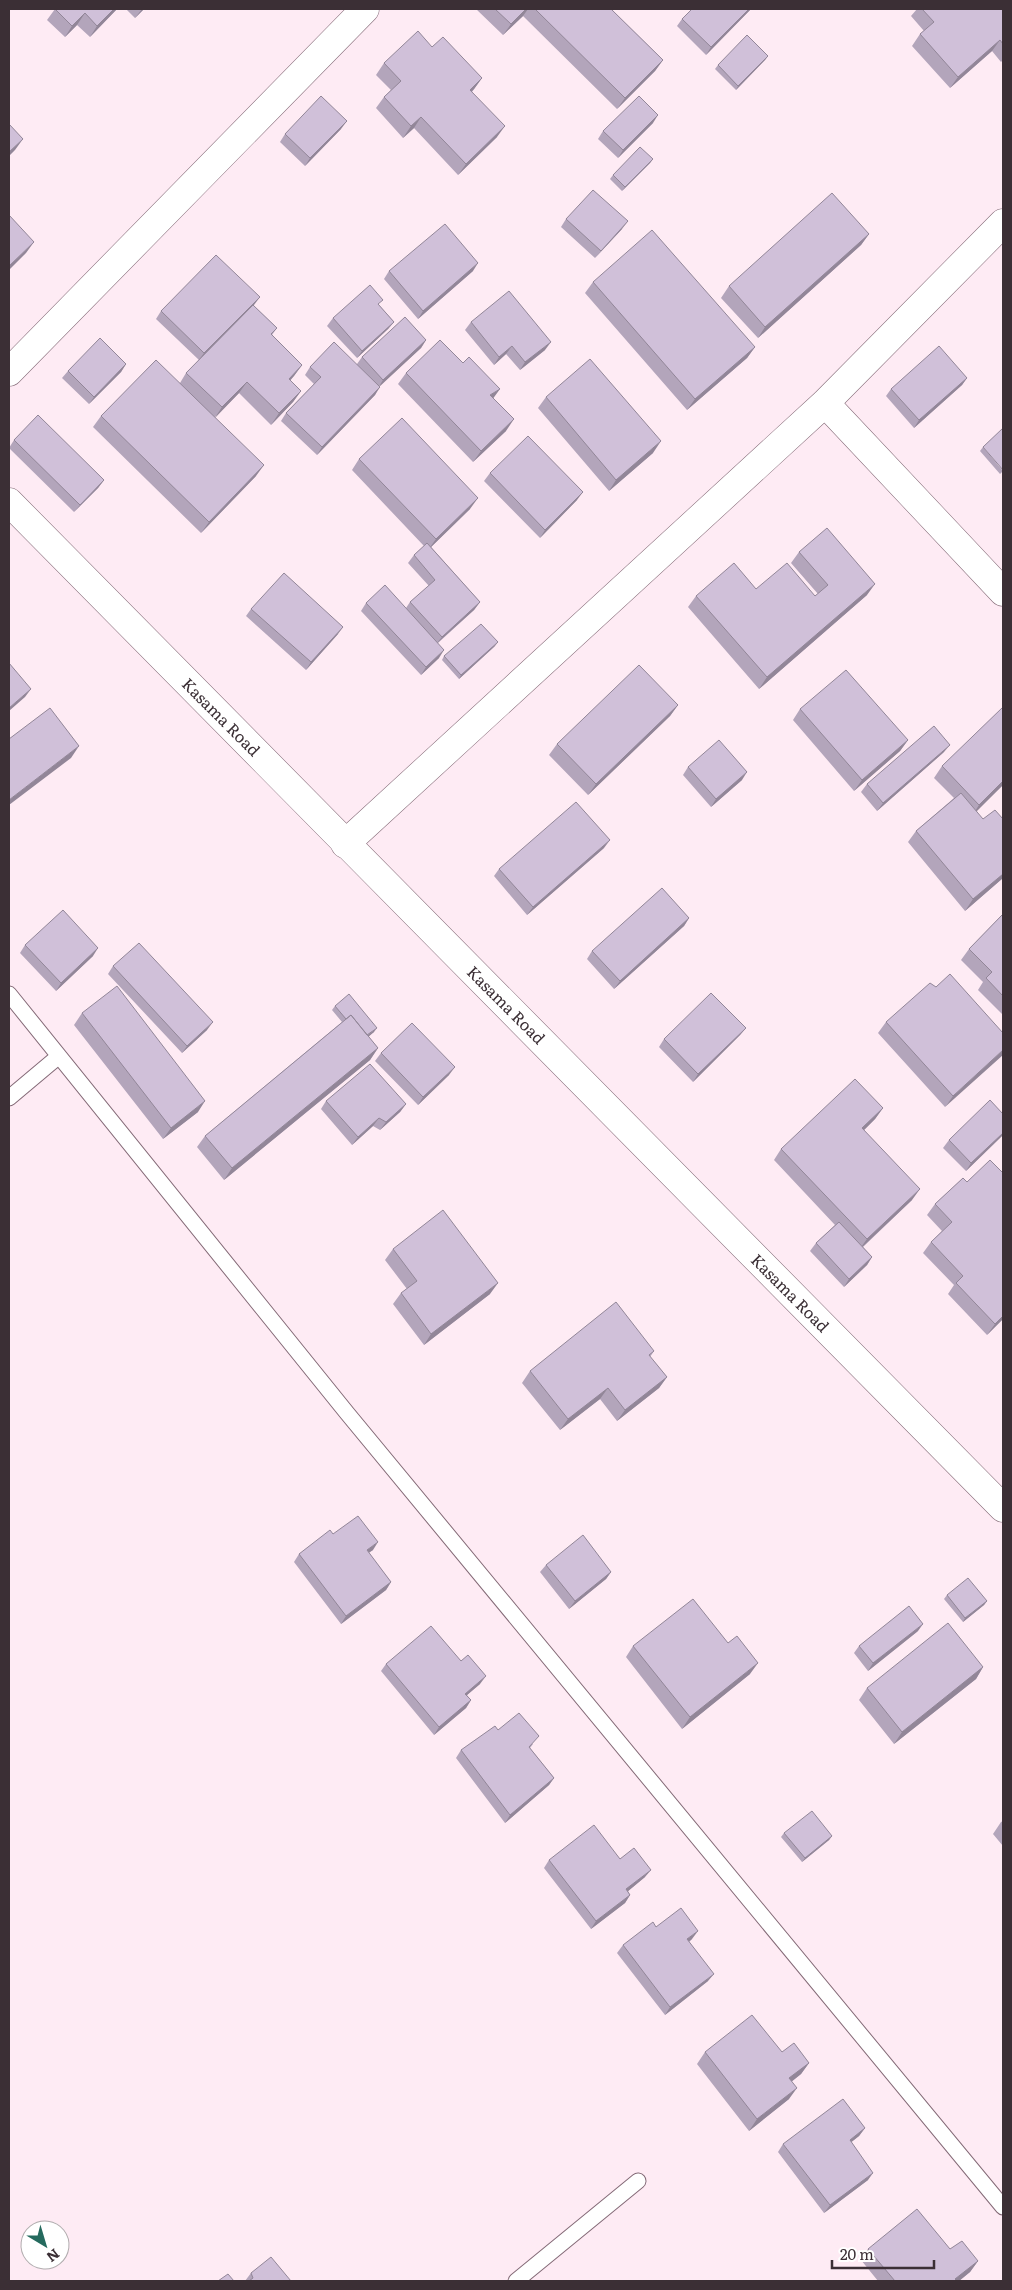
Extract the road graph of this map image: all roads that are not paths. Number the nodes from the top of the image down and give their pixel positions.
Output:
1 (365, 9) edge
2 (1003, 223) edge
3 (9, 372) edge
4 (825, 403) junction
5 (9, 502) edge
6 (1003, 592) edge
7 (346, 844) junction
8 (9, 994) edge
9 (59, 1056) junction
10 (9, 1098) edge
11 (1003, 1508) edge
12 (638, 2182) dead end
13 (1003, 2207) edge
14 (516, 2281) edge

1 - 3 street
2 - 4 street
4 - 6 street
4 - 7 street
5 - 7 street, Kasama Road
7 - 11 street, Kasama Road
8 - 9 lane
9 - 10 lane
9 - 13 lane
12 - 14 lane

